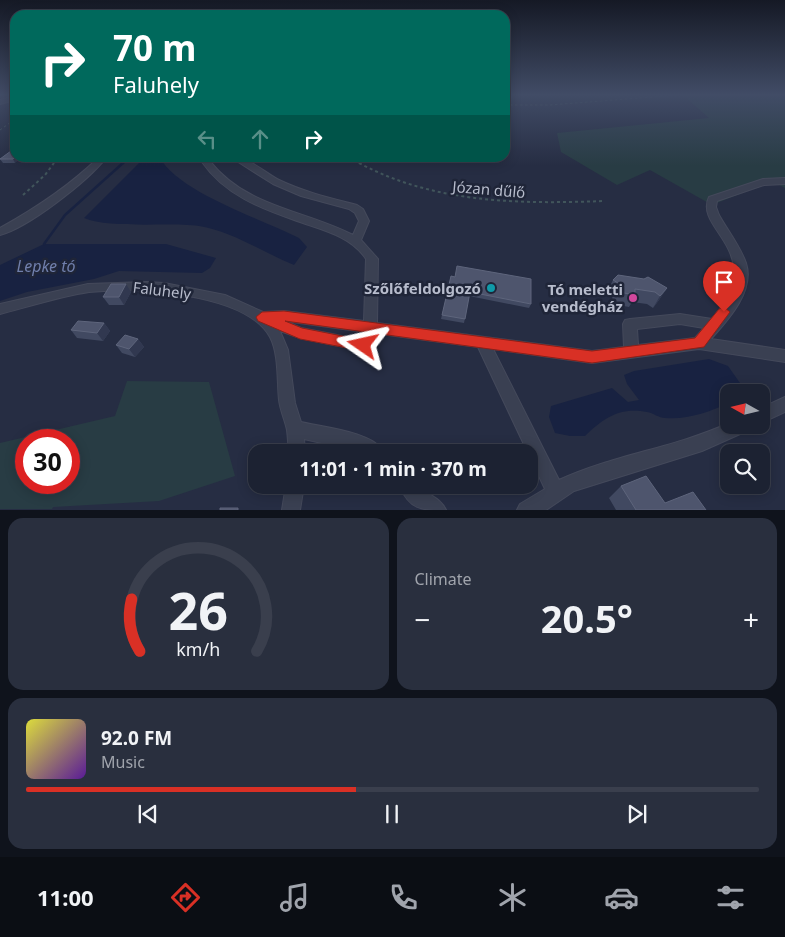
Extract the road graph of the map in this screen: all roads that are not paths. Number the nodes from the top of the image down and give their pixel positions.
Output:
1 (98, 162) edge
2 (206, 162) dead end
3 (243, 162) edge
4 (785, 181) edge
5 (0, 232) edge
6 (356, 240) junction
7 (0, 309) edge
8 (262, 317) junction
9 (715, 325) junction
10 (370, 329) junction
11 (699, 343) junction
12 (483, 344) junction
13 (363, 345) dead end
14 (631, 352) junction
15 (785, 356) edge
16 (785, 404) edge
17 (770, 412) edge
18 (296, 429) junction
19 (726, 434) edge
20 (297, 444) edge
21 (361, 444) edge
22 (556, 493) junction
23 (294, 494) edge
24 (415, 494) edge
25 (291, 510) edge
26 (437, 510) edge
27 (526, 510) edge

1 - 5 street
2 - 6 street
3 - 6 street
4 - 9 street
6 - 10 street
7 - 8 street, Faluhely
8 - 10 street, Faluhely
8 - 13 street
8 - 18 street, Faluhely
9 - 11 street
9 - 14 street
10 - 12 street, Faluhely
11 - 14 street, Faluhely
11 - 15 street, Faluhely
12 - 14 street, Faluhely
12 - 22 street
16 - 17 street
18 - 20 street, Faluhely
18 - 21 street
19 - 22 street
22 - 27 street
23 - 25 street
24 - 26 street

